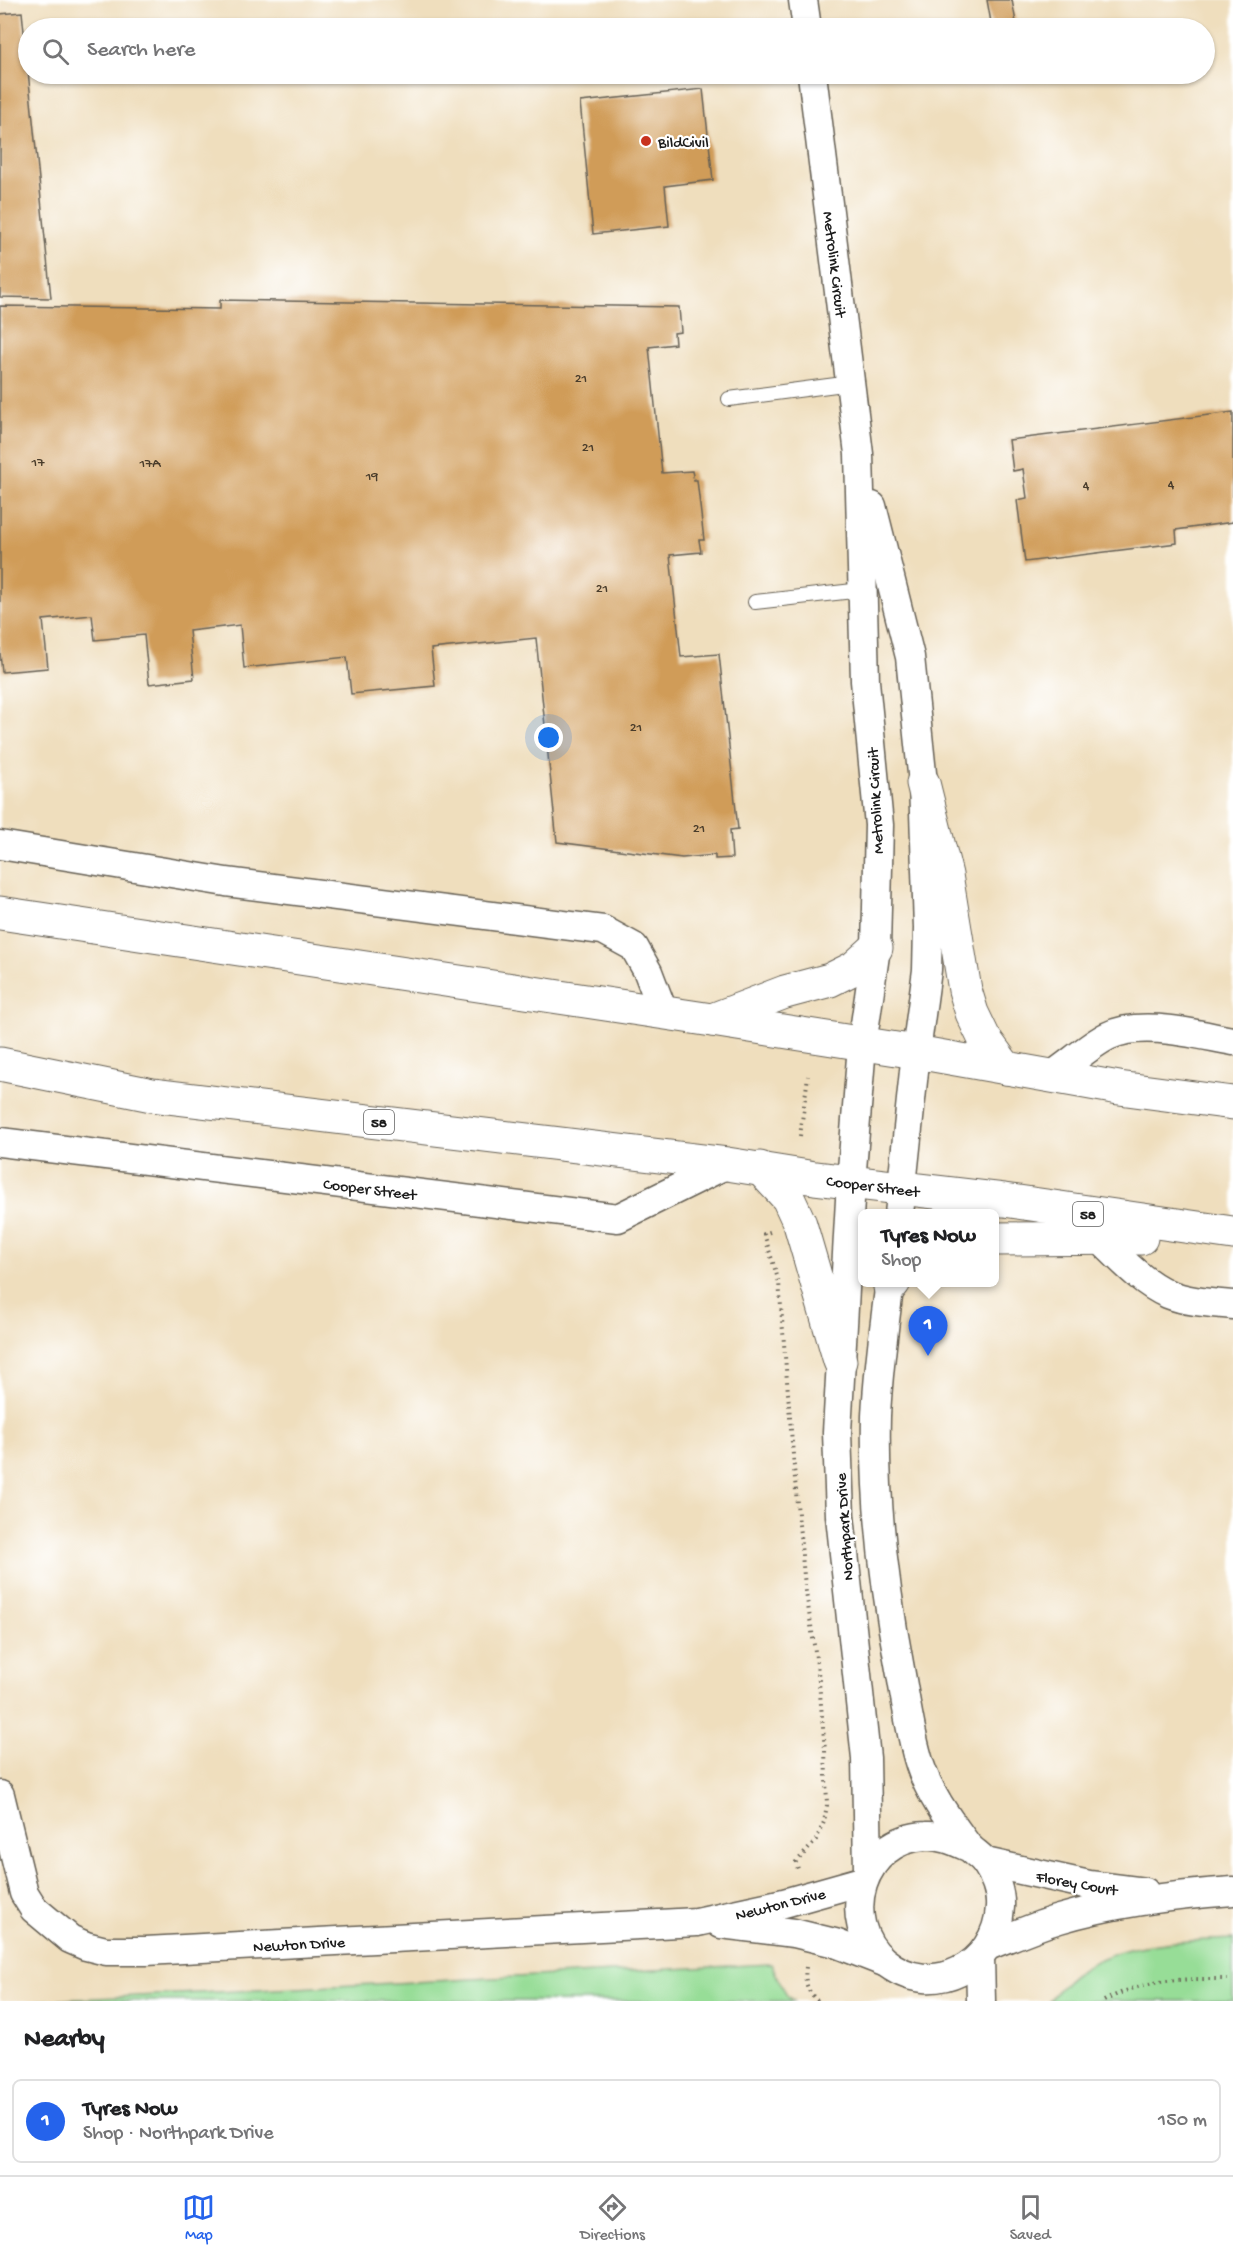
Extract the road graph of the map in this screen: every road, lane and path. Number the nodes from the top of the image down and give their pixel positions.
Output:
1 (803, 0) edge
2 (806, 18) edge
3 (813, 84) edge
4 (851, 383) junction
5 (729, 399) dead end
6 (859, 454) junction
7 (862, 590) junction
8 (755, 602) dead end
9 (922, 783) junction
10 (0, 845) edge
11 (0, 913) edge
12 (876, 948) junction
13 (664, 1014) junction
14 (712, 1020) junction
15 (1233, 1041) edge
16 (862, 1045) junction
17 (916, 1052) junction
18 (0, 1064) edge
19 (1006, 1068) junction
20 (808, 1076) dead end
21 (1051, 1076) junction
22 (1233, 1103) edge
23 (800, 1136) dead end
24 (0, 1142) edge
25 (727, 1164) junction
26 (760, 1168) junction
27 (851, 1182) junction
28 (901, 1201) edge
29 (979, 1209) edge
30 (999, 1211) edge
31 (772, 1232) dead end
32 (1233, 1235) edge
33 (1099, 1238) junction
34 (999, 1239) edge
35 (891, 1287) edge
36 (1233, 1305) edge
37 (840, 1361) junction
38 (0, 1795) edge
39 (978, 1855) junction
40 (799, 1873) dead end
41 (865, 1876) junction
42 (1233, 1891) edge
43 (1171, 1896) junction
44 (696, 1922) junction
45 (985, 1951) junction
46 (806, 1964) dead end
47 (893, 1967) junction
48 (1227, 1979) dead end
49 (818, 2001) edge
50 (922, 2001) edge
51 (981, 2001) edge
52 (1104, 2001) edge

1 - 2 street
3 - 4 street, Metrolink Circuit
4 - 5 lane
4 - 6 street, Metrolink Circuit
6 - 7 street, Metrolink Circuit
6 - 9 street, Metrolink Circuit
7 - 8 lane
7 - 12 street, Metrolink Circuit
9 - 17 street, Metrolink Circuit
9 - 19 main road
10 - 13 street
11 - 13 main road
12 - 14 main road
12 - 16 street, Metrolink Circuit
13 - 14 main road
14 - 16 main road
15 - 21 street
16 - 17 main road
16 - 27 street, Metrolink Circuit
17 - 19 main road
17 - 28 street
18 - 25 main road, Cooper Street / 58
19 - 21 main road
20 - 23 path
21 - 22 main road
24 - 25 street, Cooper Street
25 - 26 main road, Cooper Street / 58
26 - 27 main road, Cooper Street / 58
26 - 37 main road
27 - 28 main road, Cooper Street / 58
27 - 37 street, Northpark Drive
28 - 29 main road, Cooper Street / 58
30 - 32 main road, Cooper Street / 58
31 - 40 path
32 - 33 main road
33 - 34 main road
33 - 36 street
35 - 39 street
37 - 41 street, Northpark Drive
38 - 44 street, Newton Drive
39 - 41 street
39 - 43 street, Florey Court
39 - 45 street
41 - 44 street, Newton Drive
41 - 47 street
42 - 43 street, Florey Court
43 - 45 street, Florey Court
44 - 47 street, Newton Drive
45 - 47 street
45 - 51 street
46 - 49 path
47 - 50 street
48 - 52 path

